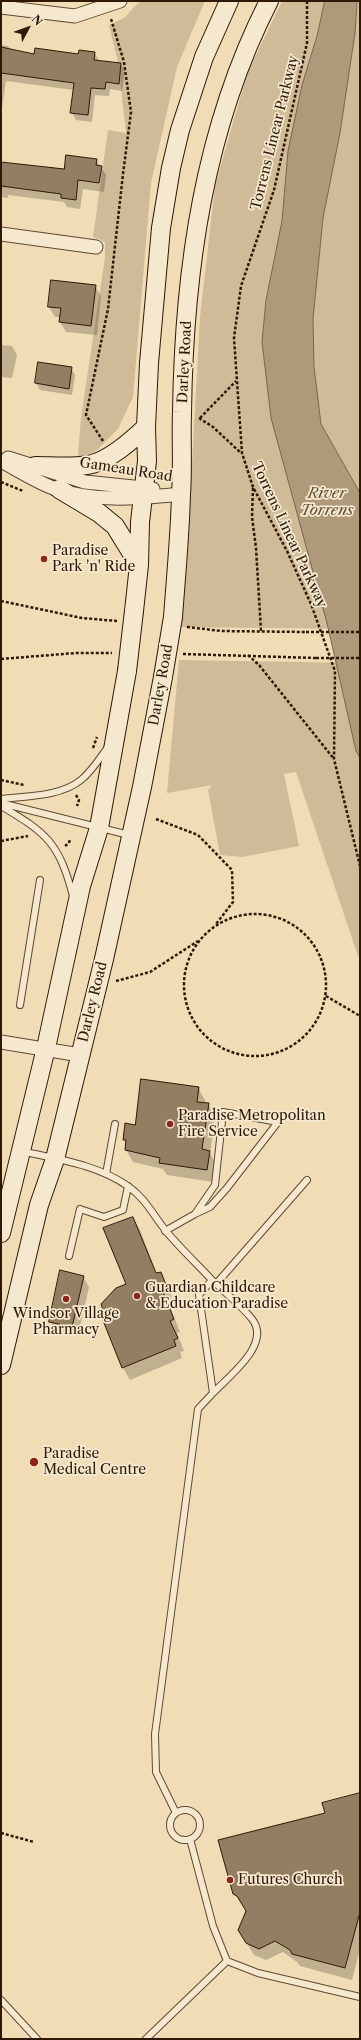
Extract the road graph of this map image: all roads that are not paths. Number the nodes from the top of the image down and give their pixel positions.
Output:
1 (120, 1) edge
2 (229, 1) edge
3 (270, 1) edge
4 (1, 7) edge
5 (1, 234) edge
6 (96, 247) dead end
7 (146, 427) junction
8 (1, 456) edge
9 (1, 461) edge
10 (35, 466) junction
11 (59, 489) junction
12 (143, 493) junction
13 (181, 494) junction
14 (139, 566) junction
15 (116, 734) junction
16 (1, 799) edge
17 (1, 803) edge
18 (1, 806) edge
19 (99, 828) junction
20 (131, 836) junction
21 (40, 880) dead end
22 (76, 907) junction
23 (20, 1005) dead end
24 (1, 1042) edge
25 (46, 1048) junction
26 (80, 1055) junction
27 (115, 1124) dead end
28 (20, 1151) junction
29 (55, 1158) junction
30 (106, 1174) junction
31 (307, 1180) dead end
32 (128, 1186) junction
33 (195, 1214) junction
34 (165, 1231) junction
35 (1, 1233) edge
36 (69, 1256) dead end
37 (214, 1282) junction
38 (1, 1365) edge
39 (213, 1393) junction
40 (176, 1813) junction
41 (190, 1839) junction
42 (227, 1961) junction
43 (360, 1997) edge
44 (1, 2000) edge
45 (37, 2039) edge
46 (146, 2039) edge

1 - 4 street
2 - 7 main road
3 - 13 main road, Darley Road
5 - 6 street
7 - 10 main road
7 - 12 main road
8 - 10 street, Gameau Road
9 - 11 street, Gameau Road
10 - 12 street, Gameau Road
11 - 12 street, Gameau Road
11 - 14 main road
12 - 13 street, Gameau Road
12 - 14 main road
13 - 20 main road, Darley Road, bridge
14 - 15 main road, bridge
15 - 16 lane
15 - 19 main road
17 - 19 lane
18 - 22 lane
19 - 20 lane
19 - 22 main road
20 - 26 main road, Darley Road
21 - 23 lane
22 - 25 main road
24 - 25 street
25 - 26 street
25 - 28 main road
26 - 29 main road, Darley Road
27 - 30 lane
28 - 29 lane
28 - 35 main road
29 - 30 lane
29 - 38 main road, Darley Road
30 - 32 lane
31 - 37 lane
32 - 34 lane
32 - 36 lane
33 - 33 lane
33 - 34 lane
34 - 37 lane
37 - 39 lane
37 - 39 lane
39 - 40 lane
40 - 41 lane
40 - 41 lane
41 - 42 lane
42 - 43 lane
42 - 46 lane
44 - 45 lane

